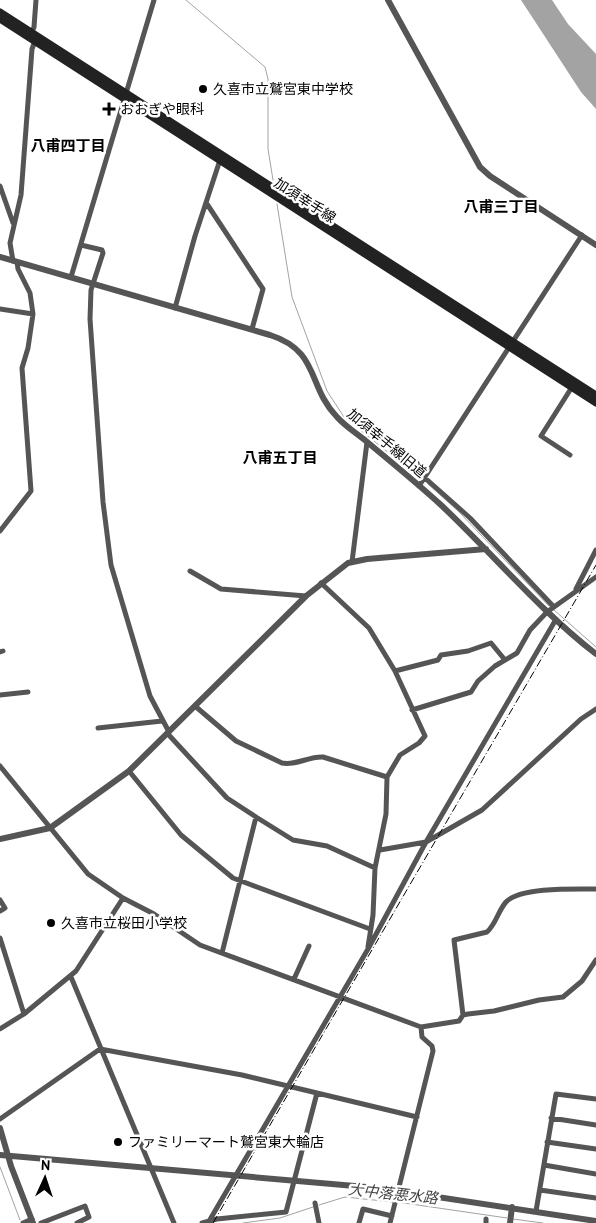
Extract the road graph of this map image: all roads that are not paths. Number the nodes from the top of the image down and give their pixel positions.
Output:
1 (36, 0) edge
2 (388, 0) edge
3 (152, 1) edge
4 (0, 12) edge
5 (0, 19) edge
6 (32, 32) junction
7 (35, 41) junction
8 (126, 96) junction
9 (220, 160) junction
10 (0, 186) edge
11 (206, 204) junction
12 (13, 223) junction
13 (582, 235) junction
14 (81, 244) junction
15 (596, 245) edge
16 (0, 257) edge
17 (15, 262) junction
18 (71, 277) junction
19 (94, 284) junction
20 (175, 308) junction
21 (0, 309) edge
22 (33, 314) junction
23 (252, 330) junction
24 (512, 345) junction
25 (572, 387) junction
26 (596, 394) edge
27 (596, 403) edge
28 (367, 442) junction
29 (570, 455) dead end
30 (425, 478) junction
31 (420, 486) junction
32 (0, 531) edge
33 (486, 549) junction
34 (596, 550) edge
35 (352, 562) junction
36 (190, 571) dead end
37 (596, 577) edge
38 (321, 583) junction
39 (576, 590) junction
40 (306, 596) junction
41 (553, 606) junction
42 (546, 612) junction
43 (555, 621) junction
44 (596, 654) edge
45 (505, 660) junction
46 (395, 671) junction
47 (28, 692) dead end
48 (0, 694) edge
49 (194, 706) junction
50 (596, 709) edge
51 (412, 710) junction
52 (162, 721) junction
53 (98, 728) dead end
54 (168, 733) junction
55 (0, 766) edge
56 (129, 770) junction
57 (387, 777) junction
58 (256, 817) junction
59 (50, 828) junction
60 (0, 839) edge
61 (426, 842) junction
62 (380, 850) junction
63 (375, 868) junction
64 (241, 881) junction
65 (596, 889) edge
66 (122, 898) junction
67 (0, 900) edge
68 (0, 911) edge
69 (370, 929) junction
70 (0, 938) edge
71 (308, 946) dead end
72 (368, 949) junction
73 (222, 954) junction
74 (596, 960) edge
75 (71, 977) junction
76 (294, 979) junction
77 (339, 997) junction
78 (24, 1014) junction
79 (463, 1016) junction
80 (420, 1027) junction
81 (0, 1029) edge
82 (100, 1049) junction
83 (288, 1085) junction
84 (317, 1092) junction
85 (596, 1099) edge
86 (417, 1117) junction
87 (551, 1118) junction
88 (0, 1119) edge
89 (596, 1125) edge
90 (0, 1128) edge
91 (548, 1142) junction
92 (596, 1149) edge
93 (0, 1155) edge
94 (8, 1156) junction
95 (544, 1166) junction
96 (153, 1170) junction
97 (596, 1174) edge
98 (234, 1176) junction
99 (295, 1181) junction
100 (540, 1190) junction
101 (398, 1193) junction
102 (596, 1198) edge
103 (316, 1206) dead end
104 (512, 1207) junction
105 (536, 1211) junction
106 (392, 1216) junction
107 (511, 1220) edge
108 (596, 1220) edge
109 (32, 1221) edge
110 (209, 1222) edge
111 (23, 1223) edge
112 (41, 1223) edge
113 (77, 1223) edge
114 (174, 1223) edge
115 (202, 1223) edge
116 (319, 1223) edge
117 (359, 1223) edge
118 (390, 1223) edge

1 - 6 street
2 - 13 street
3 - 8 street
4 - 6 main road, 加須幸手線
5 - 7 main road, 加須幸手線
6 - 8 main road, 加須幸手線
7 - 8 main road, 加須幸手線
7 - 12 street
8 - 9 main road, 加須幸手線
8 - 14 street
8 - 24 main road, 加須幸手線
9 - 11 street
9 - 24 main road, 加須幸手線
10 - 12 street
11 - 20 street
11 - 23 street
12 - 17 street
13 - 15 street
13 - 24 street
14 - 18 street
14 - 19 street
16 - 17 street, 加須幸手線旧道
17 - 18 street, 加須幸手線旧道
17 - 22 street
18 - 19 street, 加須幸手線旧道
19 - 20 street, 加須幸手線旧道
19 - 52 street
20 - 23 street, 加須幸手線旧道
21 - 22 street
22 - 32 street
23 - 28 street, 加須幸手線旧道
24 - 25 main road, 加須幸手線
24 - 26 main road, 加須幸手線
24 - 30 street
25 - 27 main road, 加須幸手線
25 - 29 street
28 - 31 street, 加須幸手線旧道
28 - 35 street
30 - 31 street
30 - 41 street
31 - 33 street, 加須幸手線旧道
33 - 35 street
33 - 42 street, 加須幸手線旧道
34 - 39 street
35 - 38 street
36 - 40 street
37 - 39 street
38 - 40 street
38 - 46 street
39 - 41 street
40 - 49 street
41 - 42 street
42 - 43 street, 加須幸手線旧道
42 - 45 street
43 - 44 street, 加須幸手線旧道
43 - 61 street
45 - 46 street
45 - 51 street
46 - 51 street
47 - 48 street
49 - 54 street
49 - 57 street
50 - 61 street
51 - 57 street
52 - 53 street
52 - 54 street
54 - 56 street
54 - 58 street
55 - 59 street
56 - 59 street
56 - 64 street
57 - 62 street
58 - 63 street
58 - 64 street
59 - 60 street
59 - 66 street
61 - 62 street
61 - 72 street
62 - 63 street
63 - 69 street
64 - 69 street
64 - 73 street
65 - 79 street
66 - 73 street
66 - 75 street
67 - 68 street
69 - 72 street
70 - 78 street
71 - 76 street
72 - 77 street
73 - 76 street
74 - 79 street
75 - 78 street
75 - 82 street
76 - 77 street
77 - 80 street
77 - 83 street
78 - 81 street
79 - 80 street
80 - 86 street
82 - 83 street
82 - 88 street
82 - 96 street
83 - 84 street
83 - 98 street
84 - 86 street
84 - 99 street
85 - 87 street
86 - 101 street
87 - 89 street
87 - 91 street
90 - 94 street
91 - 92 street
91 - 95 street
93 - 94 street
94 - 96 street
94 - 109 street
95 - 97 street
95 - 100 street
96 - 98 street
96 - 114 street
98 - 99 street
98 - 110 street
99 - 101 street
99 - 110 street
100 - 102 street
100 - 105 street
101 - 104 street
101 - 106 street
103 - 116 street
104 - 105 street
104 - 107 street
105 - 108 street
106 - 117 street
106 - 118 street
109 - 111 street
110 - 115 street
112 - 113 street

